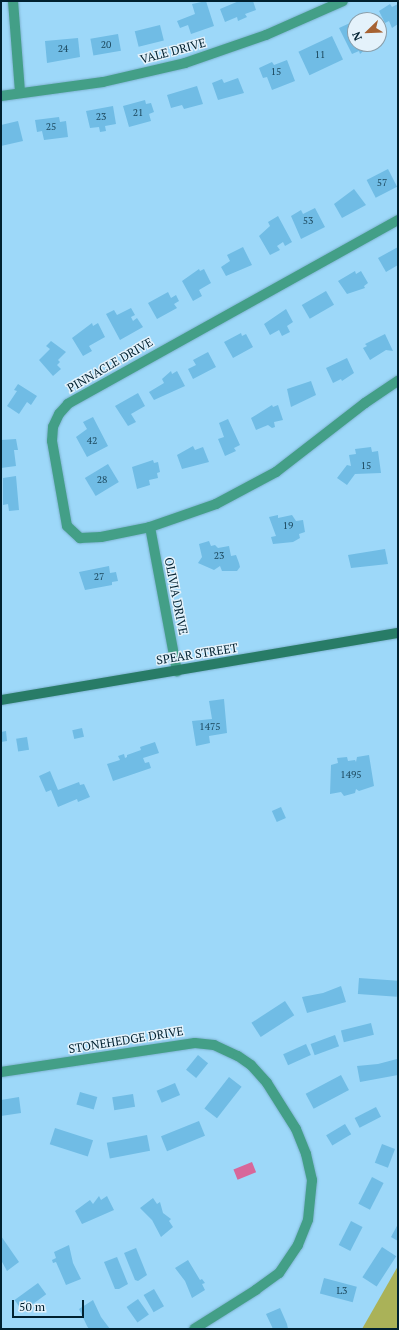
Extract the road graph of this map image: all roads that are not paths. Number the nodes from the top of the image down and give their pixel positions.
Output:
1 (13, 1) edge
2 (343, 1) edge
3 (20, 93) junction
4 (1, 96) edge
5 (398, 220) edge
6 (398, 382) edge
7 (150, 527) junction
8 (398, 634) edge
9 (177, 671) junction
10 (1, 700) edge
11 (1, 1072) edge
12 (194, 1329) edge

1 - 3 street
2 - 3 street, VALE DRIVE
3 - 4 street, VALE DRIVE
5 - 7 street, PINNACLE DRIVE
6 - 7 street, PINNACLE DRIVE
7 - 9 street, OLIVIA DRIVE
8 - 9 main road, SPEAR STREET
9 - 10 main road, SPEAR STREET
11 - 12 street, STONEHEDGE DRIVE

